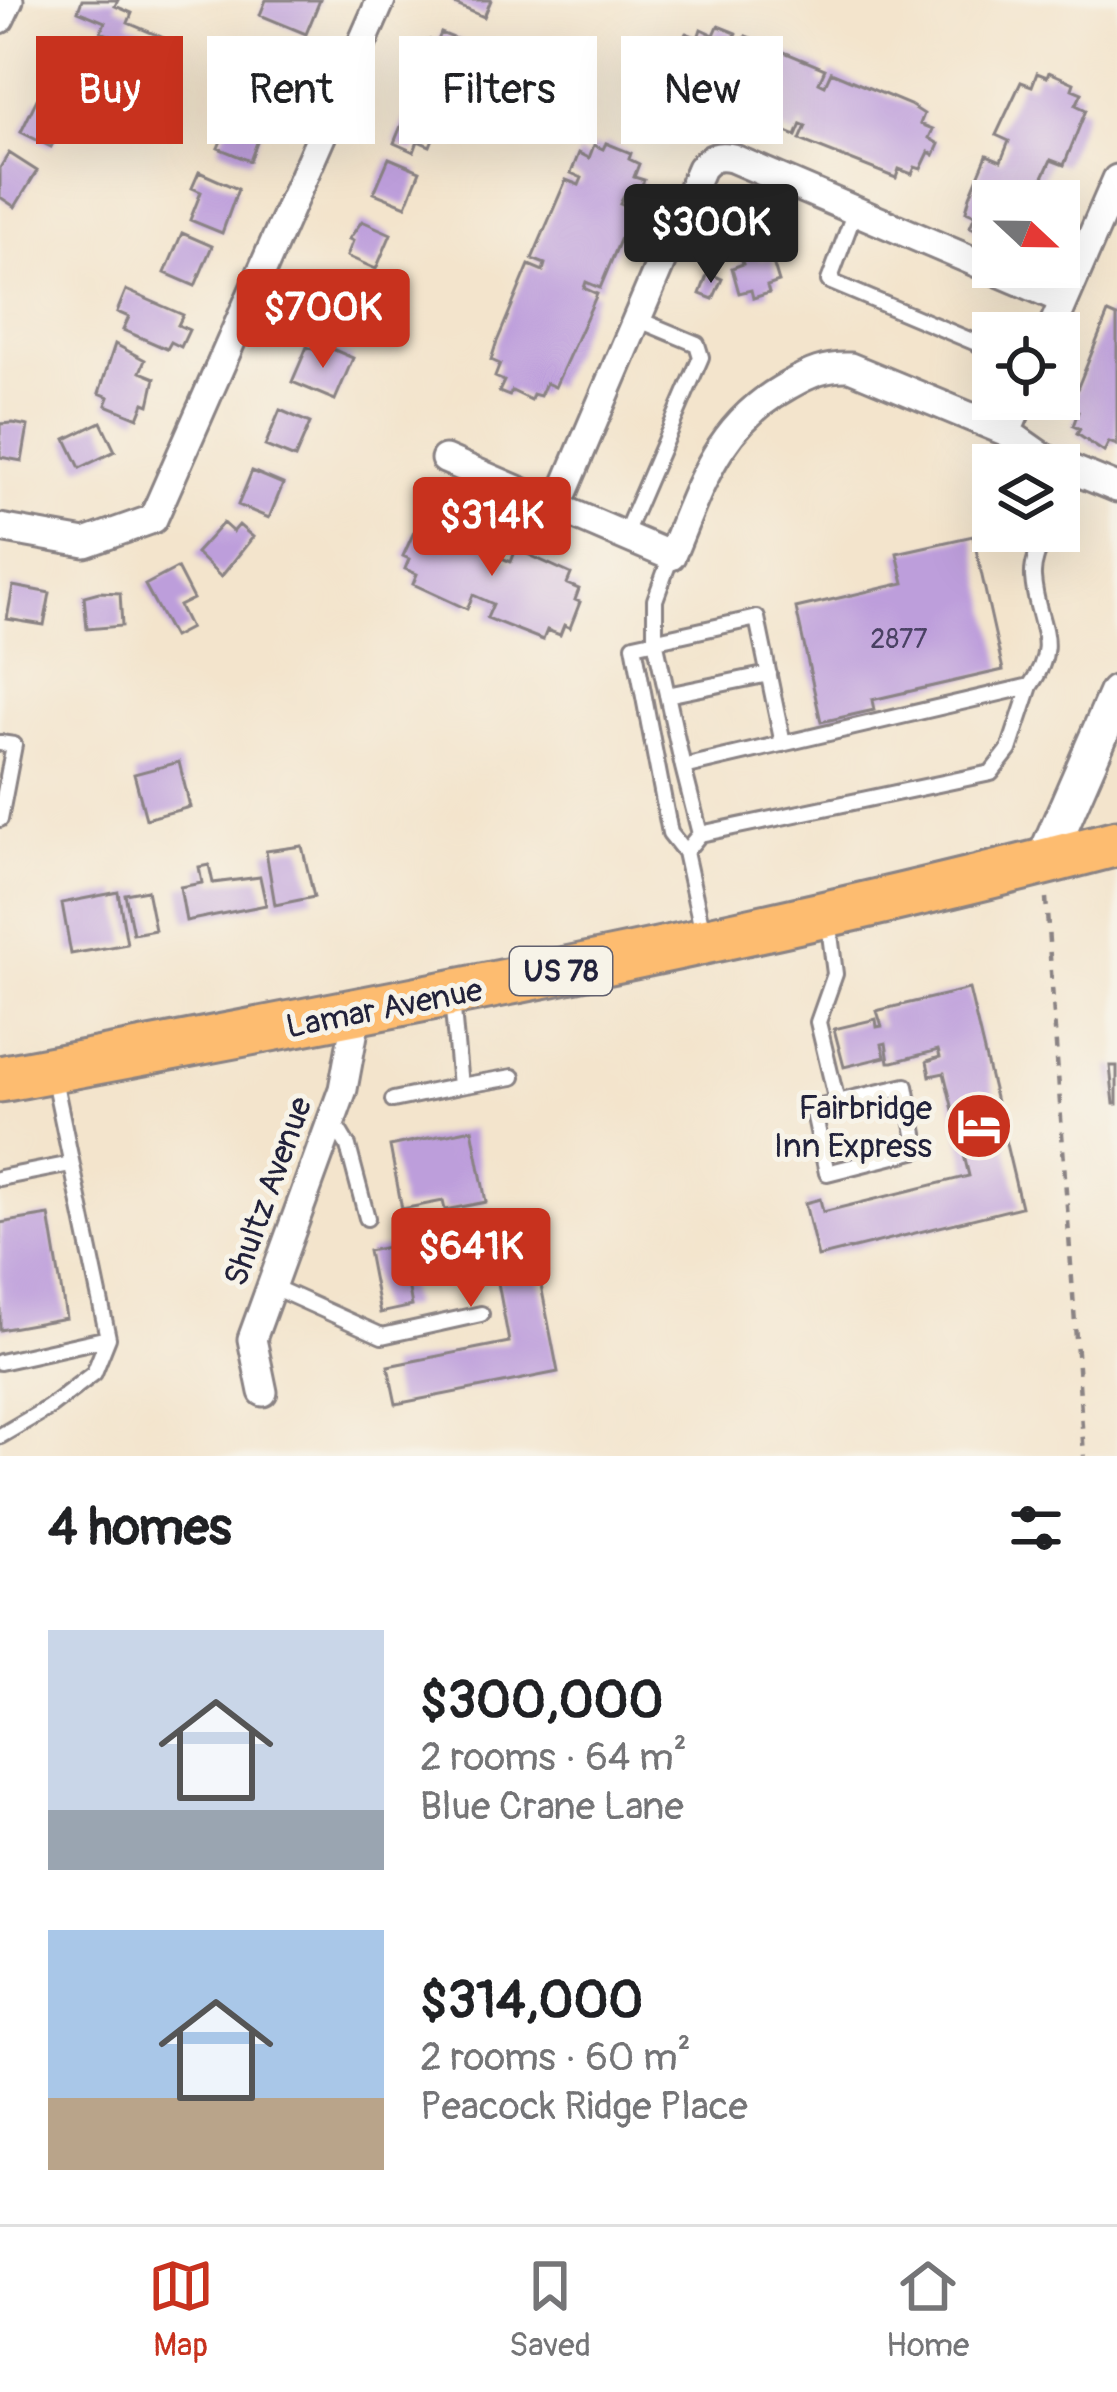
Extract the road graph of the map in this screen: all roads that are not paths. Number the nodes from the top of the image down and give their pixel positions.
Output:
1 (9, 0) edge
2 (381, 0) edge
3 (0, 19) edge
4 (1117, 178) edge
5 (855, 211) junction
6 (1064, 300) junction
7 (1059, 312) edge
8 (637, 319) junction
9 (972, 341) edge
10 (1012, 420) edge
11 (1007, 432) junction
12 (1024, 444) edge
13 (445, 459) dead end
14 (1080, 473) edge
15 (1117, 488) edge
16 (556, 507) junction
17 (0, 528) edge
18 (624, 536) junction
19 (1040, 552) edge
20 (670, 556) junction
21 (655, 640) junction
22 (769, 674) junction
23 (1030, 686) junction
24 (1117, 694) edge
25 (667, 695) junction
26 (0, 742) edge
27 (783, 744) junction
28 (683, 766) junction
29 (0, 819) edge
30 (700, 834) junction
31 (1117, 843) edge
32 (686, 852) junction
33 (1044, 862) junction
34 (827, 914) junction
35 (704, 940) junction
36 (452, 994) junction
37 (357, 1013) junction
38 (52, 1070) junction
39 (513, 1077) dead end
40 (0, 1079) edge
41 (460, 1086) junction
42 (394, 1100) dead end
43 (837, 1102) junction
44 (332, 1119) junction
45 (71, 1164) junction
46 (0, 1178) edge
47 (367, 1218) dead end
48 (271, 1286) junction
49 (481, 1315) dead end
50 (108, 1338) junction
51 (0, 1362) edge
52 (263, 1392) dead end
53 (0, 1436) edge

1 - 3 street
2 - 17 street
4 - 6 street
5 - 6 street
5 - 8 street
5 - 9 lane
6 - 7 street
8 - 16 street
8 - 18 lane
10 - 11 street
11 - 12 street
11 - 20 street
13 - 16 street
14 - 15 street
16 - 18 street
18 - 20 street
19 - 23 lane
20 - 21 lane
21 - 22 lane
21 - 25 lane
21 - 32 lane
22 - 25 lane
22 - 27 lane
23 - 27 lane
23 - 30 lane
24 - 33 street
25 - 28 lane
26 - 29 lane
27 - 28 lane
28 - 30 lane
30 - 32 lane
31 - 33 main road, Lamar Avenue / US 78
32 - 35 lane
33 - 34 main road, Lamar Avenue / US 78
34 - 35 main road, Lamar Avenue / US 78
34 - 43 lane
35 - 36 main road, Lamar Avenue / US 78
36 - 37 main road, Lamar Avenue / US 78
36 - 41 lane
37 - 38 main road, Lamar Avenue / US 78
37 - 44 street, Shultz Avenue
38 - 40 main road, Lamar Avenue / US 78
38 - 45 lane
39 - 41 lane
41 - 42 lane
43 - 43 lane
44 - 47 lane
44 - 48 street, Shultz Avenue
45 - 46 lane
45 - 50 lane
48 - 49 lane
48 - 52 street, Shultz Avenue
50 - 51 lane
50 - 53 lane

